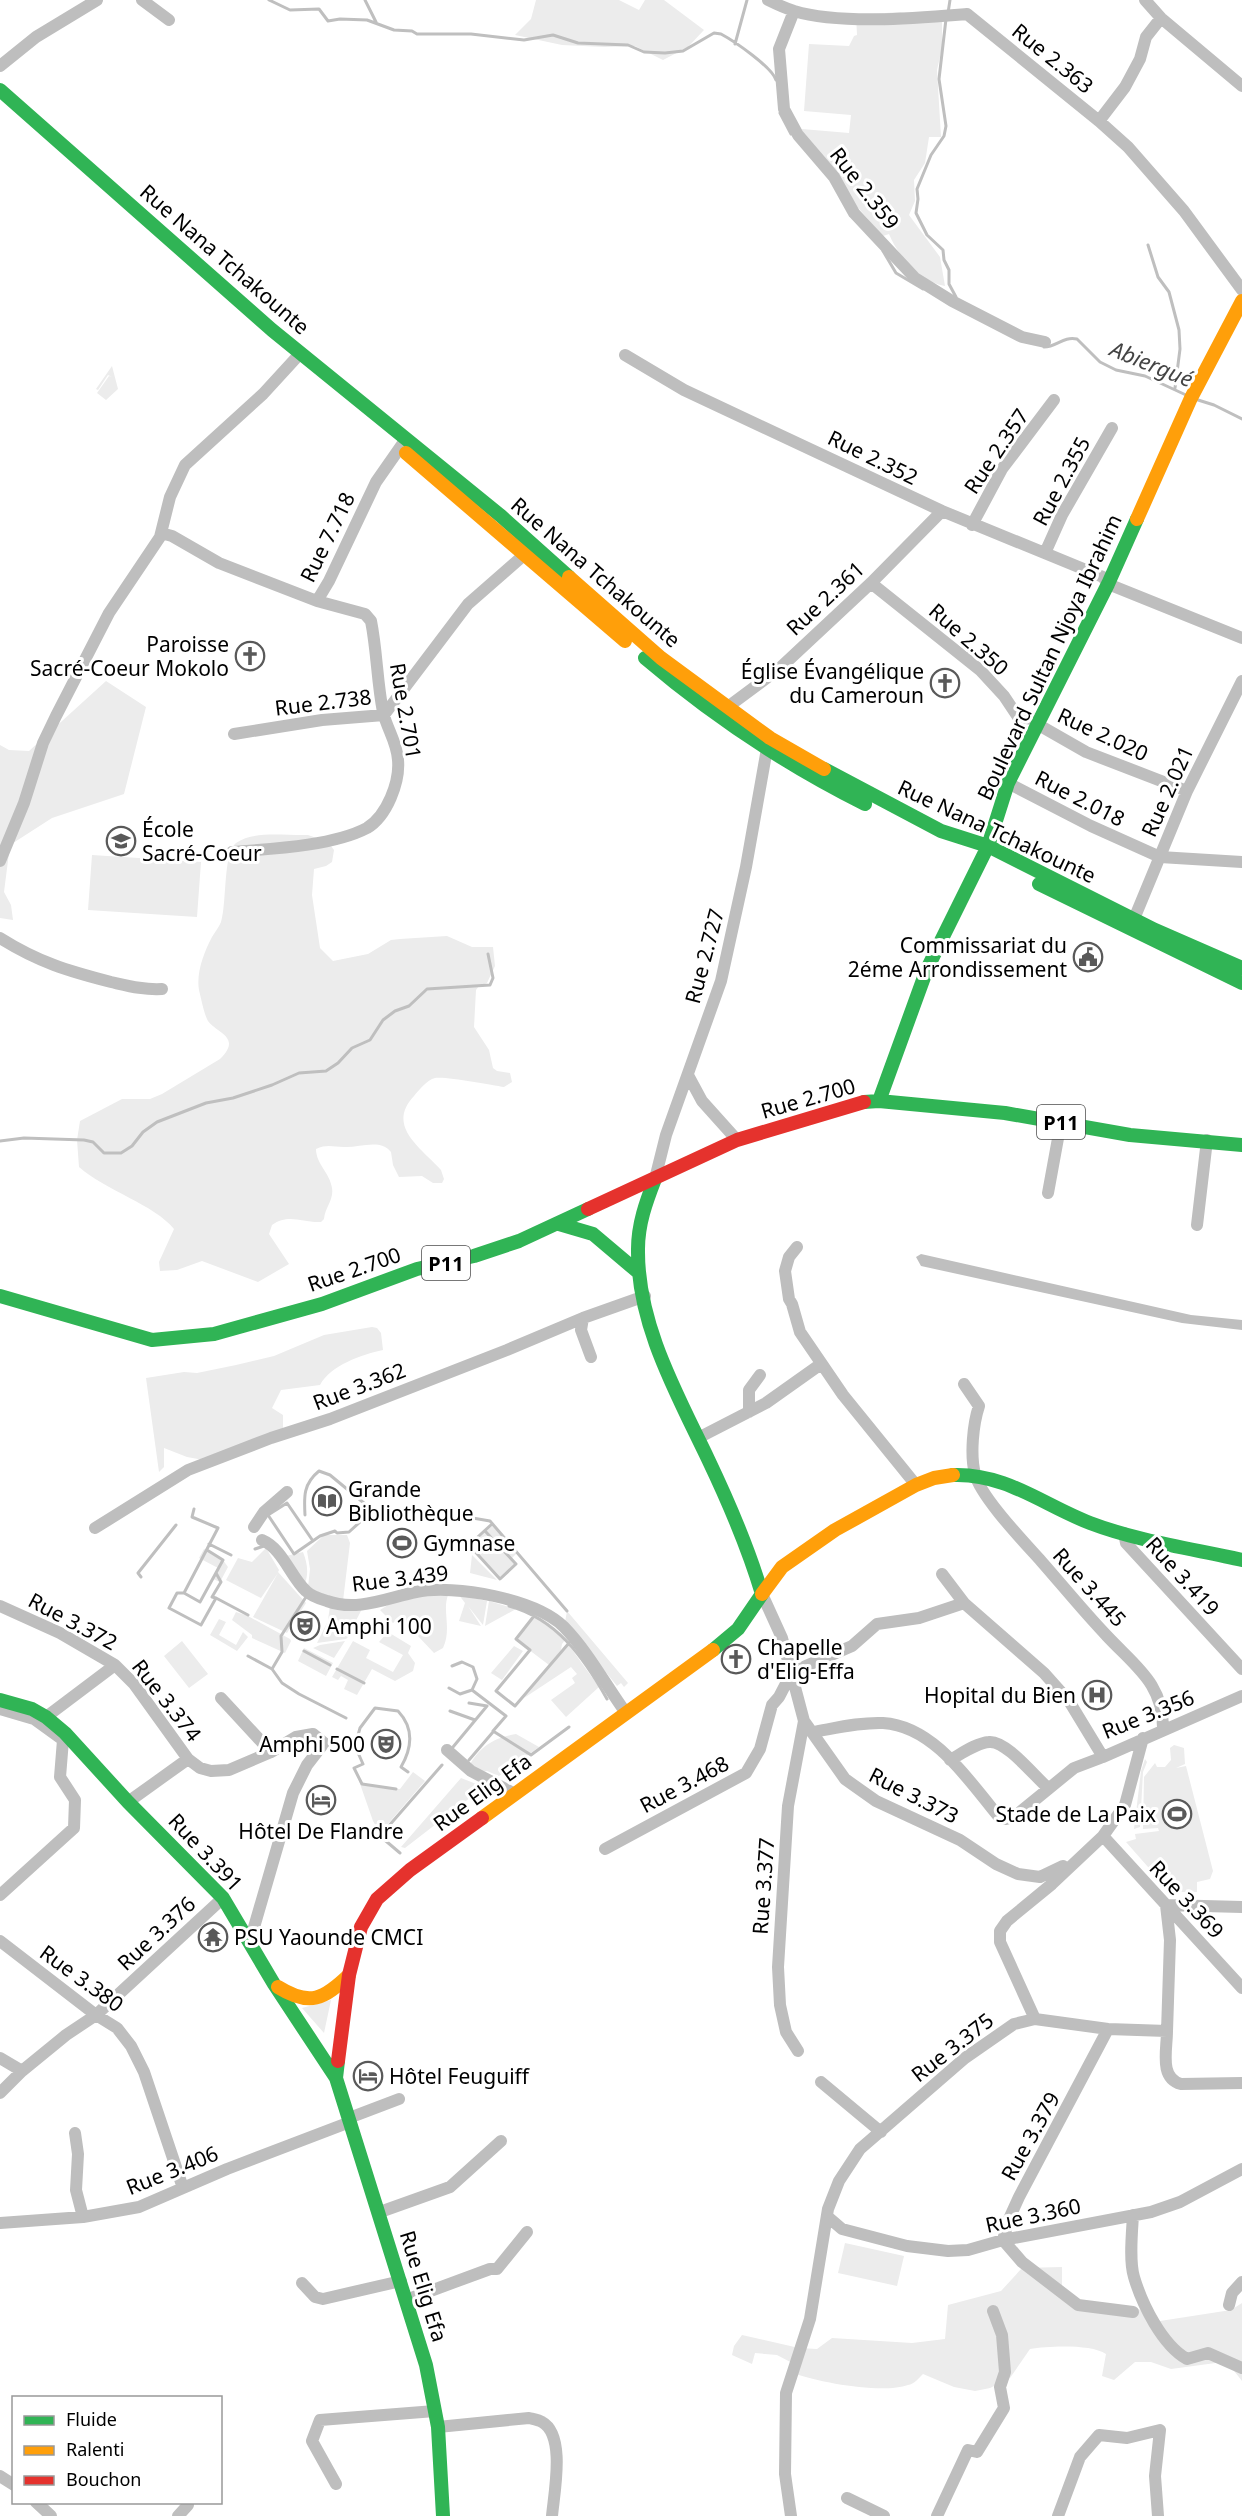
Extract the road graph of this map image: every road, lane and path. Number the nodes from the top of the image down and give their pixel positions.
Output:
1 (97, 0) edge
2 (142, 0) edge
3 (768, 0) edge
4 (966, 0) edge
5 (1144, 0) edge
6 (794, 11) junction
7 (967, 14) junction
8 (1161, 18) junction
9 (169, 20) dead end
10 (0, 66) edge
11 (1242, 86) edge
12 (0, 90) edge
13 (0, 105) edge
14 (1099, 121) junction
15 (1242, 290) edge
16 (1242, 301) edge
17 (1046, 342) dead end
18 (625, 355) dead end
19 (296, 358) junction
20 (1054, 400) dead end
21 (1112, 428) dead end
22 (404, 444) junction
23 (942, 512) junction
24 (972, 525) junction
25 (161, 533) junction
26 (1045, 553) junction
27 (524, 555) junction
28 (871, 583) junction
29 (1108, 584) junction
30 (317, 601) junction
31 (1242, 639) edge
32 (1242, 681) edge
33 (729, 706) junction
34 (384, 715) junction
35 (1037, 724) junction
36 (234, 734) dead end
37 (768, 744) junction
38 (1008, 783) junction
39 (1187, 791) junction
40 (985, 850) junction
41 (232, 852) dead end
42 (1160, 857) junction
43 (0, 861) edge
44 (1242, 862) edge
45 (1134, 919) junction
46 (1153, 934) junction
47 (0, 938) edge
48 (1242, 968) edge
49 (1242, 983) edge
50 (162, 988) dead end
51 (688, 1075) junction
52 (879, 1101) junction
53 (1061, 1122) junction
54 (737, 1140) junction
55 (1207, 1140) junction
56 (1242, 1145) edge
57 (655, 1179) junction
58 (1048, 1193) dead end
59 (560, 1224) junction
60 (1197, 1225) dead end
61 (797, 1247) dead end
62 (638, 1272) junction
63 (0, 1296) edge
64 (645, 1296) junction
65 (583, 1318) junction
66 (591, 1357) dead end
67 (821, 1364) junction
68 (760, 1375) dead end
69 (964, 1384) dead end
70 (749, 1413) junction
71 (698, 1438) junction
72 (975, 1474) junction
73 (916, 1485) junction
74 (287, 1492) dead end
75 (254, 1527) dead end
76 (95, 1528) dead end
77 (1124, 1533) junction
78 (262, 1540) dead end
79 (1242, 1560) edge
80 (942, 1574) dead end
81 (762, 1594) junction
82 (964, 1603) junction
83 (0, 1606) edge
84 (115, 1665) junction
85 (1242, 1669) edge
86 (792, 1672) junction
87 (1242, 1696) edge
88 (221, 1698) dead end
89 (0, 1700) edge
90 (0, 1709) edge
91 (626, 1713) junction
92 (46, 1717) junction
93 (804, 1721) junction
94 (1163, 1730) junction
95 (813, 1732) junction
96 (1143, 1738) junction
97 (447, 1750) dead end
98 (271, 1752) junction
99 (1103, 1757) junction
100 (188, 1759) junction
101 (950, 1760) junction
102 (1048, 1788) junction
103 (515, 1794) junction
104 (128, 1802) junction
105 (1103, 1836) junction
106 (605, 1849) dead end
107 (1085, 1851) junction
108 (0, 1895) edge
109 (223, 1898) junction
110 (1166, 1905) junction
111 (1242, 1907) edge
112 (0, 1941) edge
113 (250, 1941) junction
114 (349, 1975) junction
115 (274, 1984) junction
116 (1242, 1988) edge
117 (96, 2015) junction
118 (1035, 2019) junction
119 (1108, 2029) junction
120 (1167, 2031) junction
121 (798, 2051) dead end
122 (0, 2058) edge
123 (22, 2071) junction
124 (336, 2078) junction
125 (821, 2082) dead end
126 (1242, 2084) edge
127 (0, 2093) edge
128 (399, 2099) dead end
129 (349, 2120) junction
130 (881, 2132) junction
131 (75, 2133) dead end
132 (501, 2141) dead end
133 (1242, 2169) edge
134 (183, 2188) junction
135 (380, 2212) junction
136 (1132, 2215) junction
137 (83, 2217) junction
138 (828, 2217) junction
139 (0, 2223) edge
140 (527, 2232) dead end
141 (1004, 2240) junction
142 (401, 2281) junction
143 (1242, 2282) edge
144 (302, 2283) dead end
145 (406, 2300) junction
146 (1229, 2305) dead end
147 (993, 2311) dead end
148 (1133, 2312) dead end
149 (1242, 2368) edge
150 (435, 2411) junction
151 (438, 2427) junction
152 (336, 2484) dead end
153 (847, 2498) dead end
154 (38, 2504) edge
155 (188, 2505) dead end
156 (51, 2516) edge
157 (178, 2516) edge
158 (443, 2516) edge
159 (552, 2516) edge
160 (791, 2516) edge
161 (884, 2516) edge
162 (937, 2516) edge
163 (1058, 2516) edge
164 (1158, 2516) edge

1 - 10 street
2 - 9 street
3 - 6 street
4 - 7 street
5 - 8 street
6 - 7 street
6 - 17 street, Rue 2.359
7 - 14 street, Rue 2.363
8 - 11 street
8 - 14 street
12 - 22 main road, Rue Nana Tchakounte
13 - 19 main road, Rue Nana Tchakounte
14 - 15 street, Rue 2.363
16 - 29 main road, Boulevard Sultan Njoya Ibrahim
18 - 23 street, Rue 2.352
19 - 22 main road, Rue Nana Tchakounte
19 - 25 street
20 - 24 street, Rue 2.357
21 - 26 street, Rue 2.355
22 - 27 main road, Rue Nana Tchakounte
22 - 30 street, Rue 7.718
22 - 33 main road, Rue Nana Tchakounte
23 - 24 street, Rue 2.352
23 - 28 street, Rue 2.361
24 - 26 street, Rue 2.352
25 - 30 street, Rue 7.718
25 - 43 street
26 - 29 street, Rue 2.352
27 - 34 street, Rue 2.738
27 - 37 main road, Rue Nana Tchakounte
28 - 33 street, Rue 2.361
28 - 35 street, Rue 2.350
29 - 31 street, Rue 2.352
29 - 35 main road, Boulevard Sultan Njoya Ibrahim
30 - 34 street, Rue 2.701
32 - 39 street, Rue 2.021
33 - 37 main road, Rue Nana Tchakounte
34 - 36 street, Rue 2.738
34 - 41 street, Rue 2.701
35 - 38 main road, Boulevard Sultan Njoya Ibrahim
35 - 39 street, Rue 2.020
37 - 40 main road, Rue Nana Tchakounte
37 - 51 street, Rue 2.727
38 - 40 main road, Boulevard Sultan Njoya Ibrahim
38 - 42 street, Rue 2.018
39 - 42 street, Rue 2.021
40 - 45 main road, Rue Nana Tchakounte
40 - 46 main road, Rue Nana Tchakounte
40 - 52 main road, Boulevard Sultan Njoya Ibrahim
42 - 44 street, Rue 2.018
42 - 45 street, Rue 2.021
45 - 46 main road, Rue Nana Tchakounte
46 - 48 main road, Rue Nana Tchakounte
46 - 49 main road, Rue Nana Tchakounte
47 - 50 street
51 - 54 street
51 - 57 street, Rue 2.727
52 - 53 main road, P11
52 - 54 main road, Rue 2.700 / P11
53 - 55 main road, P11
53 - 58 street
54 - 57 main road, Rue 2.700 / P11
55 - 56 main road, P11
55 - 60 street
57 - 59 main road, Rue 2.700 / P11
57 - 62 main road
59 - 62 main road
59 - 63 main road, Rue 2.700 / P11
61 - 67 street
62 - 64 main road
64 - 65 street, Rue 3.362
64 - 71 main road
65 - 66 street
65 - 76 street, Rue 3.362
67 - 70 street
67 - 73 street
68 - 70 street
69 - 72 street
70 - 71 street
71 - 81 main road
72 - 73 main road, Rue Elig Efa
72 - 77 main road
72 - 94 street, Rue 3.445
73 - 81 main road, Rue Elig Efa
74 - 75 street
77 - 79 main road
77 - 85 street, Rue 3.419
78 - 91 street, Rue 3.439
80 - 82 street, Rue 3.356
81 - 86 street, Rue 3.373
81 - 91 main road, Rue Elig Efa
82 - 86 street
82 - 99 street, Rue 3.356
83 - 84 street, Rue 3.372
84 - 92 street, Rue 3.372
84 - 100 street, Rue 3.374
86 - 93 street, Rue 3.373
86 - 106 street, Rue 3.468
87 - 94 street, Rue 3.356
88 - 98 street, Rue 3.374
89 - 92 main road, Rue 3.391
90 - 108 street
91 - 103 main road, Rue Elig Efa
92 - 104 main road, Rue 3.391
93 - 95 street, Rue 3.373
93 - 121 street, Rue 3.377
94 - 96 street, Rue 3.356
95 - 101 street
95 - 107 street, Rue 3.373
96 - 99 street, Rue 3.356
96 - 105 street
97 - 103 street
98 - 100 street, Rue 3.374
98 - 113 street
99 - 102 street
100 - 104 street, Rue 3.374
101 - 102 street
101 - 102 street
103 - 114 main road, Rue Elig Efa
104 - 109 main road, Rue 3.391
105 - 107 street
105 - 110 street, Rue 3.369
107 - 118 street
109 - 113 main road, Rue 3.391
109 - 117 street, Rue 3.376
110 - 111 street
110 - 116 street, Rue 3.369
110 - 120 street
112 - 117 street, Rue 3.380
113 - 115 main road, Rue 3.391
114 - 115 main road
114 - 124 main road, Rue Elig Efa
115 - 124 main road, Rue 3.391
117 - 123 street, Rue 3.376
117 - 134 street, Rue 3.380
118 - 119 street
118 - 130 street, Rue 3.375
119 - 120 street
119 - 141 street, Rue 3.379
120 - 126 street
122 - 123 street
123 - 127 street, Rue 3.376
124 - 129 main road, Rue Elig Efa
125 - 130 street
128 - 129 street, Rue 3.406
129 - 134 street, Rue 3.406
129 - 135 main road, Rue Elig Efa
130 - 138 street, Rue 3.375
131 - 137 street
132 - 135 street
133 - 136 street, Rue 3.360
134 - 137 street, Rue 3.406
135 - 142 main road, Rue Elig Efa
136 - 141 street, Rue 3.360
136 - 149 street
137 - 139 street, Rue 3.406
138 - 141 street, Rue 3.360
138 - 160 street, Rue 3.375
140 - 145 street
141 - 148 street
142 - 144 street
142 - 145 main road, Rue Elig Efa
143 - 146 street
145 - 150 main road, Rue Elig Efa
147 - 162 street
150 - 151 main road, Rue Elig Efa
150 - 152 street
151 - 158 main road, Rue Elig Efa
151 - 159 street
153 - 161 street
154 - 156 street
155 - 157 street
163 - 164 street

